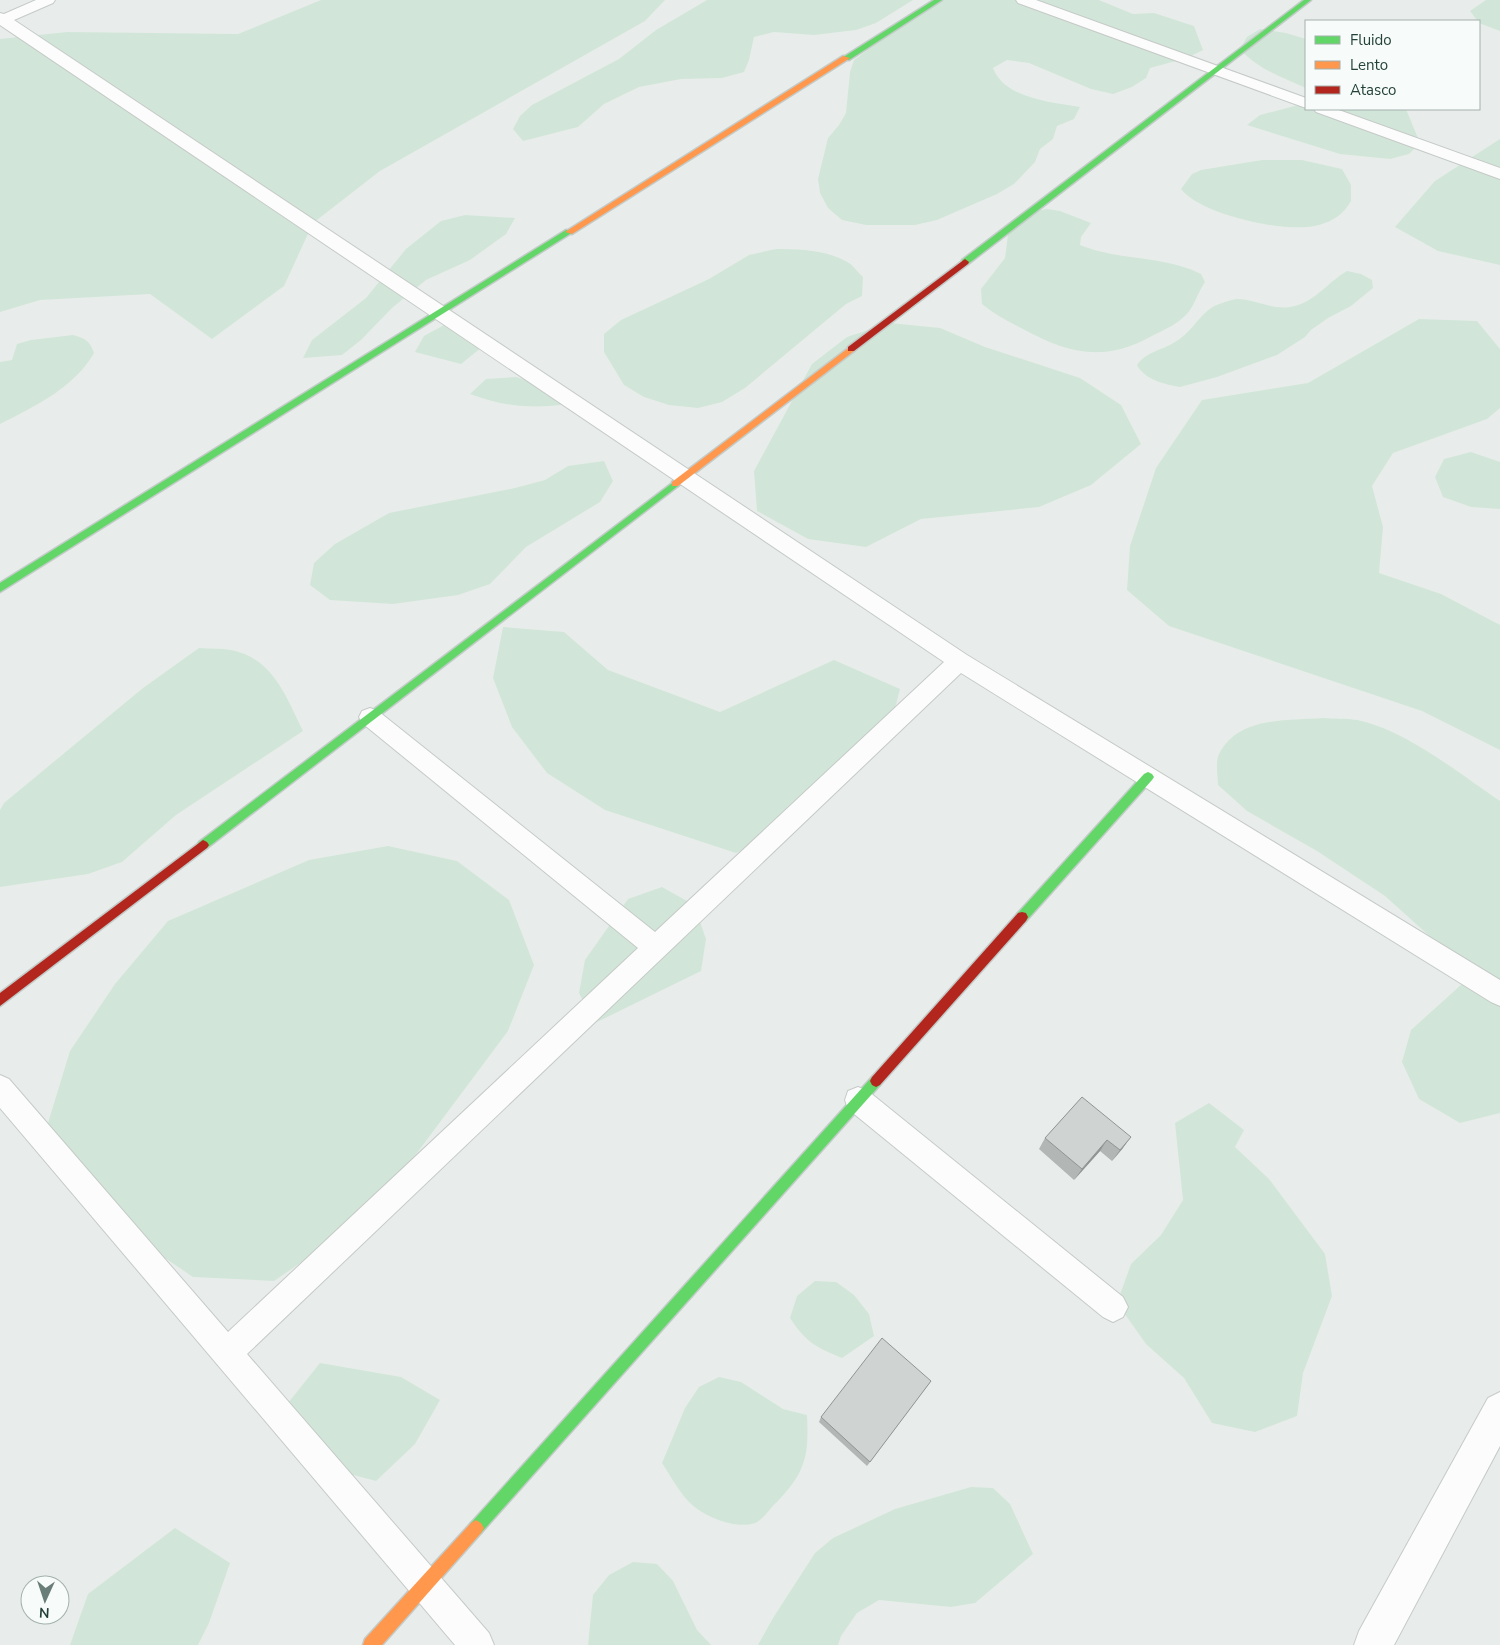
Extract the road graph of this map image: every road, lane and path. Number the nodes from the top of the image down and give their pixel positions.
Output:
1 (48, 0) edge
2 (939, 0) edge
3 (1023, 0) edge
4 (1308, 0) edge
5 (1, 19) edge
6 (1216, 70) junction
7 (1305, 103) edge
8 (1325, 110) edge
9 (1500, 174) edge
10 (440, 312) junction
11 (684, 477) junction
12 (0, 588) edge
13 (959, 661) junction
14 (370, 718) junction
15 (1148, 777) junction
16 (656, 948) junction
17 (1500, 994) edge
18 (0, 1000) edge
19 (0, 1088) edge
20 (858, 1100) junction
21 (1113, 1308) dead end
22 (228, 1353) junction
23 (1500, 1410) edge
24 (425, 1585) junction
25 (371, 1645) edge
26 (476, 1645) edge
27 (1373, 1645) edge

1 - 5 lane
2 - 10 street
3 - 6 lane
4 - 6 street
5 - 10 lane
6 - 7 lane
6 - 11 street
8 - 9 lane
10 - 11 lane
10 - 12 street
11 - 13 lane
11 - 14 street
13 - 15 lane
13 - 16 lane
14 - 16 lane
14 - 18 street
15 - 17 lane
15 - 20 street
16 - 22 lane
19 - 22 lane
20 - 21 lane
20 - 24 street
22 - 24 lane
23 - 27 street
24 - 25 street
24 - 26 lane

